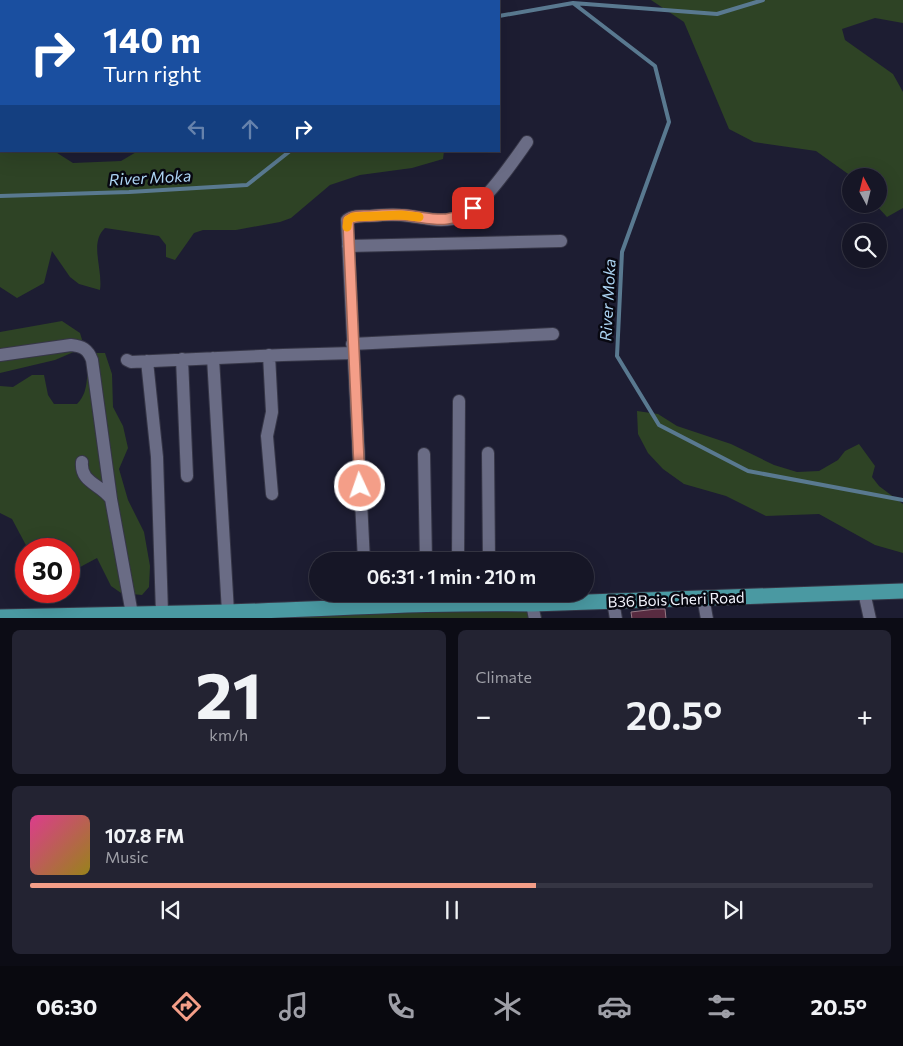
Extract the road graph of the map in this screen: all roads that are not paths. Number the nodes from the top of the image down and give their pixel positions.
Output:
1 (527, 142) dead end
2 (561, 241) dead end
3 (348, 246) junction
4 (553, 334) dead end
5 (352, 349) junction
6 (0, 355) edge
7 (269, 355) junction
8 (213, 358) junction
9 (182, 359) junction
10 (127, 360) dead end
11 (148, 362) junction
12 (459, 401) dead end
13 (424, 454) dead end
14 (488, 454) dead end
15 (82, 462) dead end
16 (187, 476) dead end
17 (272, 494) dead end
18 (111, 499) junction
19 (363, 552) edge
20 (426, 552) edge
21 (458, 552) edge
22 (489, 552) edge
23 (903, 591) edge
24 (864, 592) junction
25 (703, 597) junction
26 (613, 601) junction
27 (343, 602) edge
28 (500, 602) edge
29 (533, 611) edge
30 (228, 612) junction
31 (162, 613) junction
32 (132, 614) junction
33 (0, 617) edge
34 (71, 617) edge
35 (616, 618) edge
36 (707, 618) edge
37 (870, 618) edge

1 - 3 street
2 - 3 street
3 - 5 street
4 - 5 street
5 - 7 street
5 - 19 street
6 - 18 street
7 - 8 street
7 - 17 street
8 - 9 street
8 - 30 street
9 - 11 street
9 - 16 street
10 - 11 street
11 - 31 street
12 - 21 street
13 - 20 street
14 - 22 street
15 - 18 street
18 - 32 street
23 - 24 main road, B36 Bois Cheri Road
24 - 25 main road, B36 Bois Cheri Road
24 - 37 street
25 - 26 main road, B36 Bois Cheri Road
25 - 36 street
26 - 29 main road, B36 Bois Cheri Road
26 - 35 street
27 - 30 main road, B36 Bois Cheri Road
28 - 29 main road, B36 Bois Cheri Road
30 - 31 main road, B36 Bois Cheri Road
31 - 32 main road, B36 Bois Cheri Road
32 - 34 main road, B36 Bois Cheri Road
33 - 34 main road, B36 Bois Cheri Road

